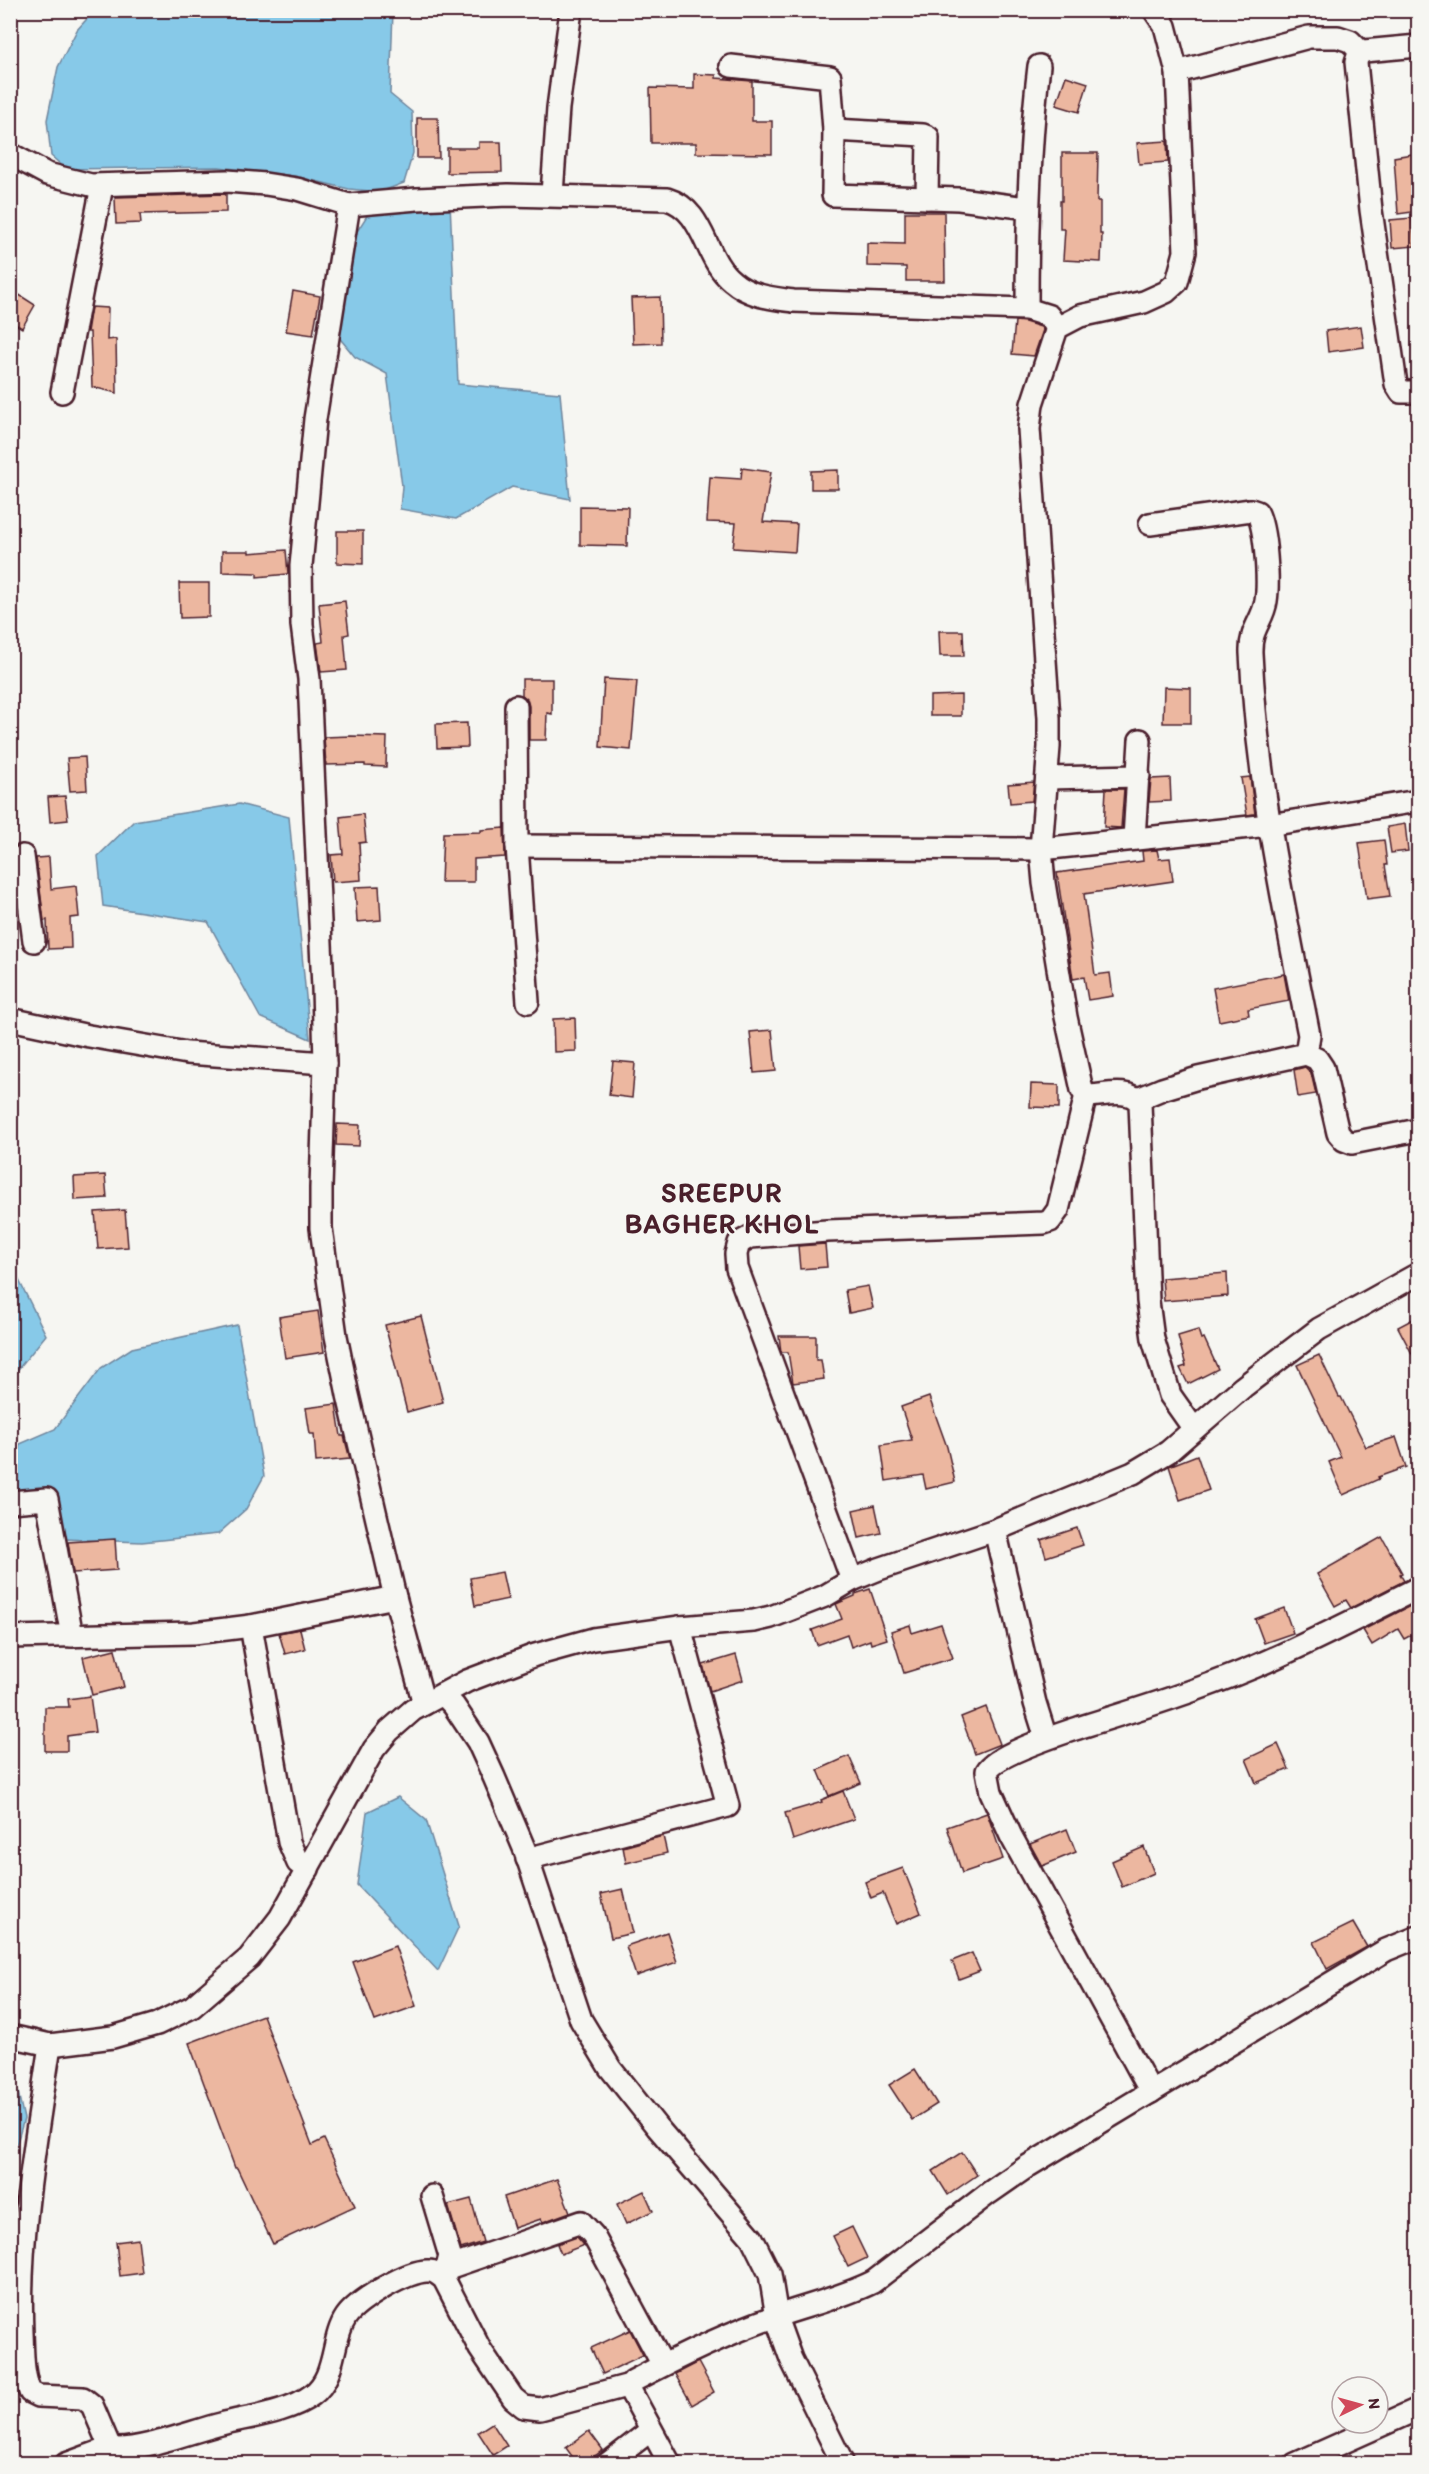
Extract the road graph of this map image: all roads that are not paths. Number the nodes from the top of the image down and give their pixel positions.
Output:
1 (571, 10) edge
2 (1154, 10) edge
3 (1419, 46) edge
4 (1361, 52) junction
5 (731, 66) dead end
6 (1039, 66) dead end
7 (1177, 72) junction
8 (834, 130) junction
9 (10, 154) edge
10 (102, 186) junction
11 (552, 194) junction
12 (927, 198) junction
13 (349, 205) junction
14 (1027, 208) junction
15 (1027, 309) junction
16 (1057, 328) junction
17 (62, 392) dead end
18 (1419, 392) edge
19 (1150, 524) dead end
20 (516, 706) dead end
21 (1140, 740) dead end
22 (1139, 776) junction
23 (1047, 778) junction
24 (1419, 801) edge
25 (1269, 825) junction
26 (1134, 839) junction
27 (517, 846) junction
28 (1041, 849) junction
29 (24, 855) edge
30 (34, 941) dead end
31 (528, 1002) dead end
32 (10, 1019) edge
33 (1306, 1054) junction
34 (325, 1064) junction
35 (1086, 1095) junction
36 (1138, 1099) junction
37 (1419, 1131) edge
38 (1419, 1274) edge
39 (1194, 1429) junction
40 (10, 1502) edge
41 (994, 1530) junction
42 (852, 1580) junction
43 (1419, 1588) edge
44 (395, 1597) junction
45 (250, 1626) junction
46 (680, 1627) junction
47 (72, 1636) junction
48 (10, 1637) edge
49 (443, 1694) junction
50 (424, 1704) junction
51 (1046, 1738) junction
52 (527, 1859) junction
53 (308, 1869) junction
54 (1419, 1937) edge
55 (10, 2036) edge
56 (50, 2044) junction
57 (1151, 2092) junction
58 (432, 2196) dead end
59 (487, 2246) dead end
60 (447, 2268) junction
61 (776, 2316) junction
62 (663, 2365) junction
63 (630, 2385) junction
64 (1419, 2409) edge
65 (651, 2430) junction
66 (109, 2455) edge
67 (66, 2463) edge
68 (607, 2463) edge
69 (670, 2463) edge
70 (843, 2463) edge
71 (1295, 2463) edge

1 - 11 street
2 - 7 street
3 - 4 street
4 - 7 street
4 - 18 street
5 - 8 street
6 - 14 street
7 - 16 street
8 - 12 street
8 - 12 street
9 - 10 street
10 - 13 street
10 - 17 street
11 - 13 street
11 - 15 street
12 - 14 street
13 - 34 street
14 - 15 street
15 - 16 street
16 - 23 street
19 - 25 street
20 - 27 street
21 - 22 street
22 - 23 street
22 - 26 street
23 - 28 street
24 - 25 street
25 - 26 street
25 - 33 street
26 - 28 street
27 - 28 street
27 - 31 street
28 - 35 street
29 - 30 street
32 - 34 street
33 - 36 street
33 - 37 street
34 - 44 street
35 - 36 street
35 - 42 street
36 - 39 street
38 - 39 street
39 - 41 street
40 - 47 street
41 - 42 street
41 - 51 street
42 - 46 street
43 - 51 street
44 - 45 street
44 - 50 street
45 - 47 street
45 - 53 street
46 - 49 street
46 - 52 street
47 - 48 street
49 - 50 street
49 - 52 street
50 - 53 street
51 - 57 street
52 - 61 street
53 - 56 street
54 - 57 street
55 - 56 street
56 - 66 street
57 - 61 street
58 - 60 street
59 - 60 street
60 - 62 street
60 - 63 street
60 - 66 street
61 - 62 street
61 - 70 street
62 - 63 street
63 - 65 street
64 - 71 street
65 - 68 street
65 - 69 street
66 - 67 street

